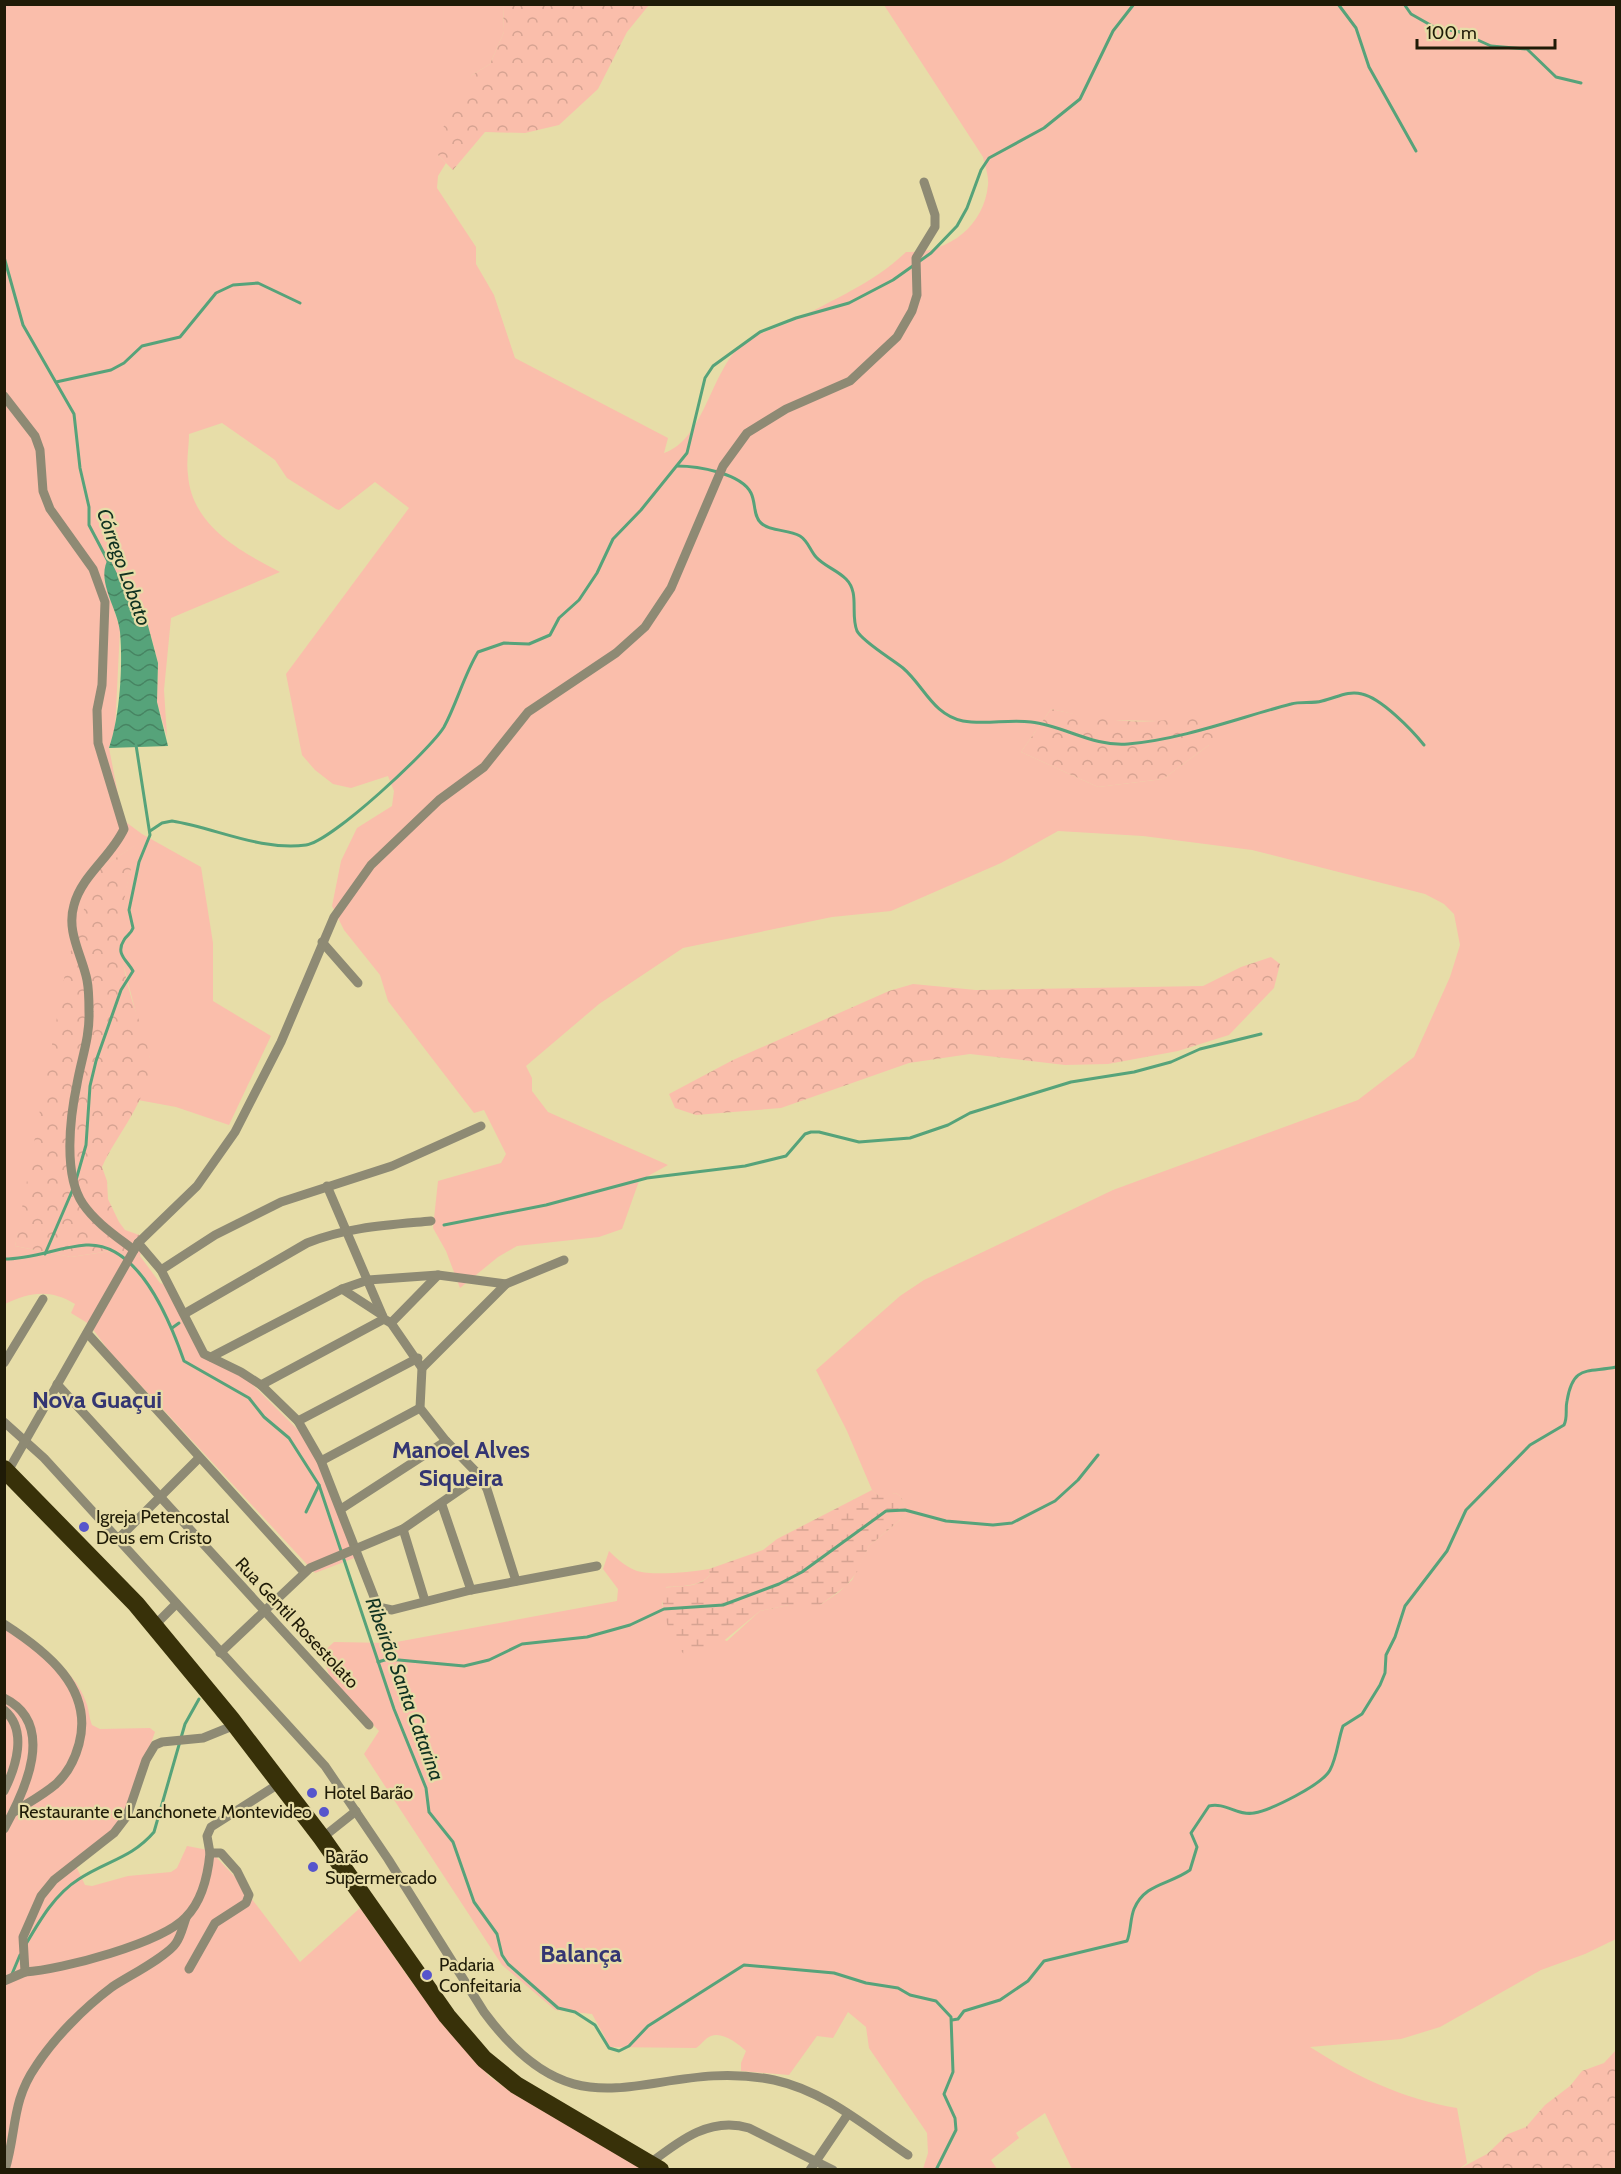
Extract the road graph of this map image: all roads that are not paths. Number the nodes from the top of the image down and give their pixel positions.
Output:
1 (924, 182) dead end
2 (4, 396) edge
3 (322, 942) junction
4 (358, 984) dead end
5 (482, 1126) dead end
6 (327, 1186) junction
7 (431, 1221) dead end
8 (346, 1230) junction
9 (132, 1253) junction
10 (564, 1260) dead end
11 (161, 1270) junction
12 (438, 1275) junction
13 (368, 1280) junction
14 (506, 1284) junction
15 (342, 1288) junction
16 (43, 1299) dead end
17 (184, 1314) junction
18 (386, 1319) junction
19 (87, 1333) junction
20 (211, 1357) junction
21 (418, 1358) junction
22 (4, 1363) edge
23 (422, 1368) junction
24 (57, 1384) junction
25 (261, 1385) junction
26 (420, 1408) junction
27 (298, 1421) junction
28 (4, 1422) edge
29 (25, 1440) junction
30 (446, 1441) junction
31 (199, 1458) junction
32 (321, 1461) junction
33 (6, 1470) edge
34 (480, 1476) junction
35 (158, 1497) junction
36 (442, 1505) junction
37 (341, 1509) junction
38 (403, 1529) junction
39 (118, 1539) junction
40 (357, 1550) junction
41 (597, 1566) dead end
42 (304, 1572) junction
43 (516, 1581) junction
44 (471, 1590) junction
45 (425, 1601) junction
46 (176, 1604) junction
47 (262, 1611) junction
48 (4, 1624) edge
49 (154, 1626) junction
50 (220, 1653) junction
51 (4, 1698) edge
52 (4, 1710) edge
53 (235, 1725) junction
54 (369, 1725) dead end
55 (16, 1756) junction
56 (4, 1766) edge
57 (280, 1783) junction
58 (4, 1791) edge
59 (356, 1811) junction
60 (14, 1812) junction
61 (4, 1829) edge
62 (322, 1838) junction
63 (210, 1853) junction
64 (186, 1918) junction
65 (189, 1969) dead end
66 (4, 1972) edge
67 (21, 1974) junction
68 (4, 1981) edge
69 (848, 2114) junction
70 (908, 2156) dead end
71 (815, 2161) junction
72 (654, 2167) edge
73 (5, 2169) edge
74 (810, 2169) edge
75 (832, 2169) edge

1 - 3 street
2 - 9 street
3 - 4 street
3 - 9 street
5 - 6 street
6 - 8 street
6 - 11 street
7 - 8 street
8 - 13 street
8 - 17 street
9 - 11 street
9 - 19 street
10 - 14 street
11 - 17 street
12 - 13 street
12 - 14 street
12 - 18 street
13 - 15 street
13 - 18 street
14 - 23 street
15 - 18 street
15 - 20 street
16 - 22 street
17 - 20 street
18 - 21 street
18 - 25 street
19 - 24 street
19 - 31 street
20 - 25 street
21 - 23 street
21 - 27 street
23 - 26 street
24 - 29 street
24 - 35 street, Rua Gentil Rosestolato
25 - 27 street
26 - 30 street
26 - 32 street
27 - 32 street
28 - 29 street
29 - 33 street
29 - 39 street
30 - 34 street
30 - 37 street
31 - 35 street
31 - 42 street
32 - 37 street
33 - 49 highway
34 - 36 street
34 - 43 street
35 - 39 street
35 - 47 street, Rua Gentil Rosestolato
36 - 38 street
36 - 44 street
37 - 40 street
38 - 40 street
38 - 45 street
39 - 46 street
40 - 42 street
40 - 45 street
41 - 43 street
42 - 47 street
43 - 44 street
44 - 45 street
46 - 49 street
46 - 50 street
47 - 50 street
47 - 54 street, Rua Gentil Rosestolato
48 - 60 street
49 - 53 highway
50 - 59 street
51 - 60 street
52 - 55 street
53 - 57 highway
53 - 67 street
55 - 56 street
55 - 58 street
57 - 62 highway
57 - 63 street
59 - 62 street
59 - 69 street
60 - 61 street
62 - 72 highway
63 - 64 street
63 - 65 street
64 - 67 street
64 - 73 street
66 - 67 street
67 - 68 street
69 - 70 street
69 - 71 street
71 - 72 street
71 - 74 street
71 - 75 street

